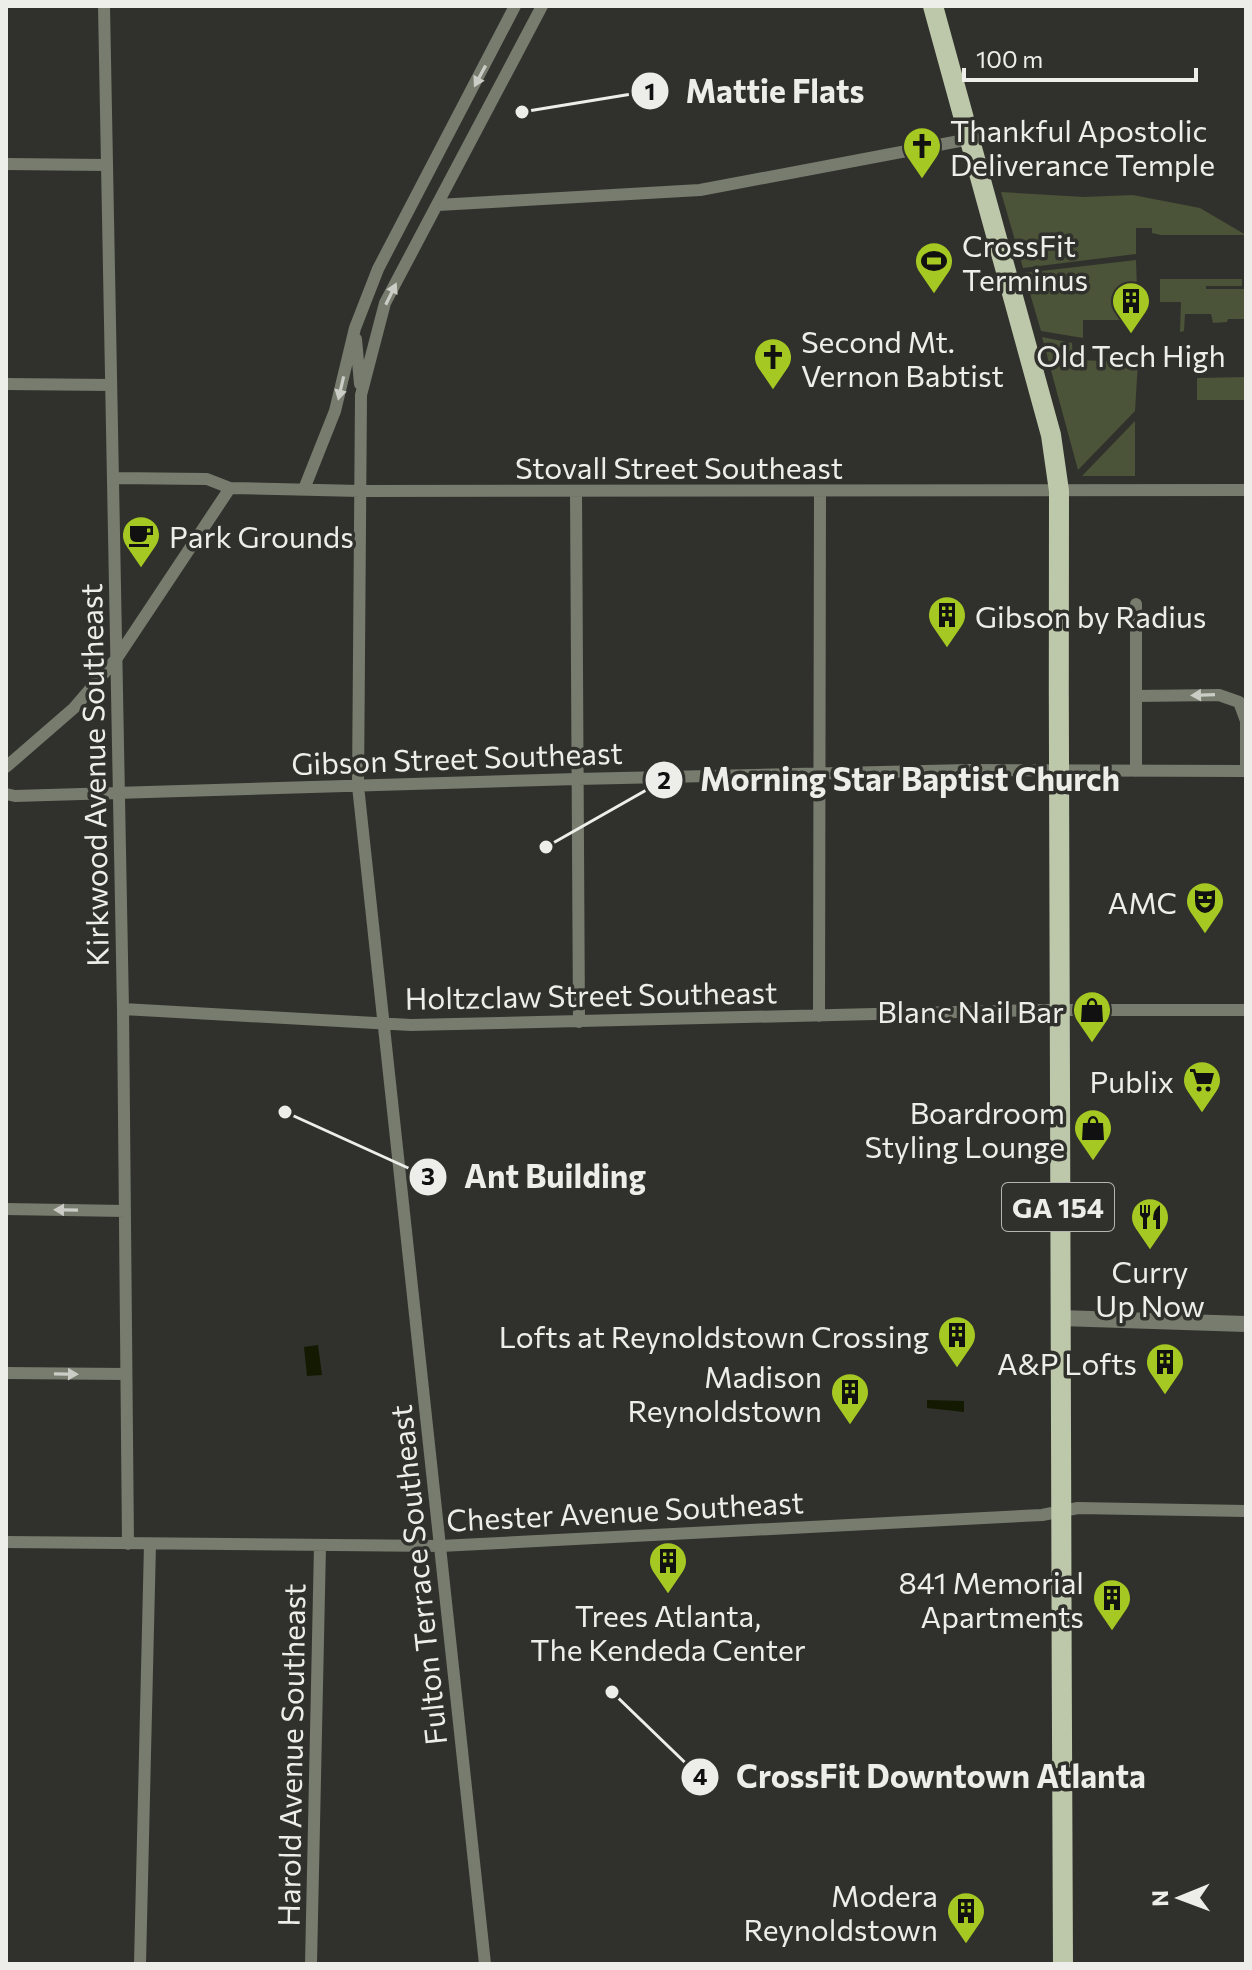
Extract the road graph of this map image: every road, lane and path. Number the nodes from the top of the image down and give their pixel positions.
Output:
1 (104, 6) edge
2 (515, 6) edge
3 (542, 6) edge
4 (933, 6) edge
5 (970, 139) junction
6 (6, 164) edge
7 (106, 165) junction
8 (438, 205) junction
9 (355, 328) junction
10 (6, 384) edge
11 (111, 385) junction
12 (361, 395) junction
13 (114, 478) junction
14 (230, 488) junction
15 (304, 489) junction
16 (1246, 490) edge
17 (360, 491) junction
18 (1059, 491) junction
19 (576, 492) junction
20 (820, 492) junction
21 (1136, 604) dead end
22 (117, 658) junction
23 (1136, 696) junction
24 (6, 767) edge
25 (1246, 770) edge
26 (1060, 771) junction
27 (1136, 771) junction
28 (820, 773) junction
29 (577, 779) junction
30 (358, 786) junction
31 (6, 794) edge
32 (119, 794) junction
33 (123, 1009) junction
34 (1060, 1010) junction
35 (1246, 1010) edge
36 (819, 1016) junction
37 (579, 1022) junction
38 (383, 1023) junction
39 (6, 1209) edge
40 (125, 1211) junction
41 (1060, 1318) junction
42 (1246, 1324) edge
43 (6, 1373) edge
44 (126, 1374) junction
45 (1061, 1511) junction
46 (1246, 1511) edge
47 (6, 1542) edge
48 (128, 1544) junction
49 (150, 1544) junction
50 (320, 1546) junction
51 (440, 1546) junction
52 (140, 1964) edge
53 (311, 1964) edge
54 (485, 1964) edge
55 (1063, 1964) edge

1 - 7 street, Kirkwood Avenue Southeast
2 -> 9 street
3 - 8 street
4 - 5 main road, GA 154
5 - 8 street
5 - 18 main road, GA 154
6 - 7 street
7 - 11 street, Kirkwood Avenue Southeast
12 -> 8 street
9 - 12 street
9 -> 15 street
10 - 11 street
11 - 13 street, Kirkwood Avenue Southeast
12 - 17 street, Fulton Terrace Southeast
13 - 14 street, Stovall Street Southeast
13 - 22 street, Kirkwood Avenue Southeast
14 - 15 street, Stovall Street Southeast
14 - 22 street
15 - 17 street, Stovall Street Southeast
16 - 18 street, Stovall Street Southeast
17 - 19 street, Stovall Street Southeast
17 - 30 street, Fulton Terrace Southeast
18 - 20 street, Stovall Street Southeast
18 - 26 main road, GA 154
19 - 20 street, Stovall Street Southeast
19 - 29 street
20 - 28 street
21 - 23 street
22 - 24 street
22 - 32 street, Kirkwood Avenue Southeast
25 -> 23 street
23 - 27 street
25 - 27 street, Gibson Street Southeast
26 - 27 street, Gibson Street Southeast
26 - 28 street, Gibson Street Southeast
26 - 34 main road, GA 154
28 - 29 street, Gibson Street Southeast
28 - 36 street
29 - 30 street, Gibson Street Southeast
29 - 37 street
30 - 32 street, Gibson Street Southeast
30 - 38 street, Fulton Terrace Southeast
31 - 32 street, Gibson Street Southeast
32 - 33 street, Kirkwood Avenue Southeast
33 - 38 street, Holtzclaw Street Southeast
33 - 40 street, Kirkwood Avenue Southeast
34 - 35 street, Holtzclaw Street Southeast
34 - 36 street, Holtzclaw Street Southeast
34 - 41 main road, GA 154
36 - 37 street, Holtzclaw Street Southeast
37 - 38 street, Holtzclaw Street Southeast
38 - 51 street, Fulton Terrace Southeast
40 -> 39 street
40 - 44 street, Kirkwood Avenue Southeast
41 - 42 street
41 - 45 main road, GA 154
43 -> 44 street
44 - 48 street, Kirkwood Avenue Southeast
45 - 46 street, Chester Avenue Southeast
45 - 51 street, Chester Avenue Southeast
45 - 55 main road, GA 154
47 - 48 street, Chester Avenue Southeast
48 - 49 street, Chester Avenue Southeast
49 - 50 street, Chester Avenue Southeast
49 - 52 street
50 - 51 street, Chester Avenue Southeast
50 - 53 street, Harold Avenue Southeast
51 - 54 street, Fulton Terrace Southeast

